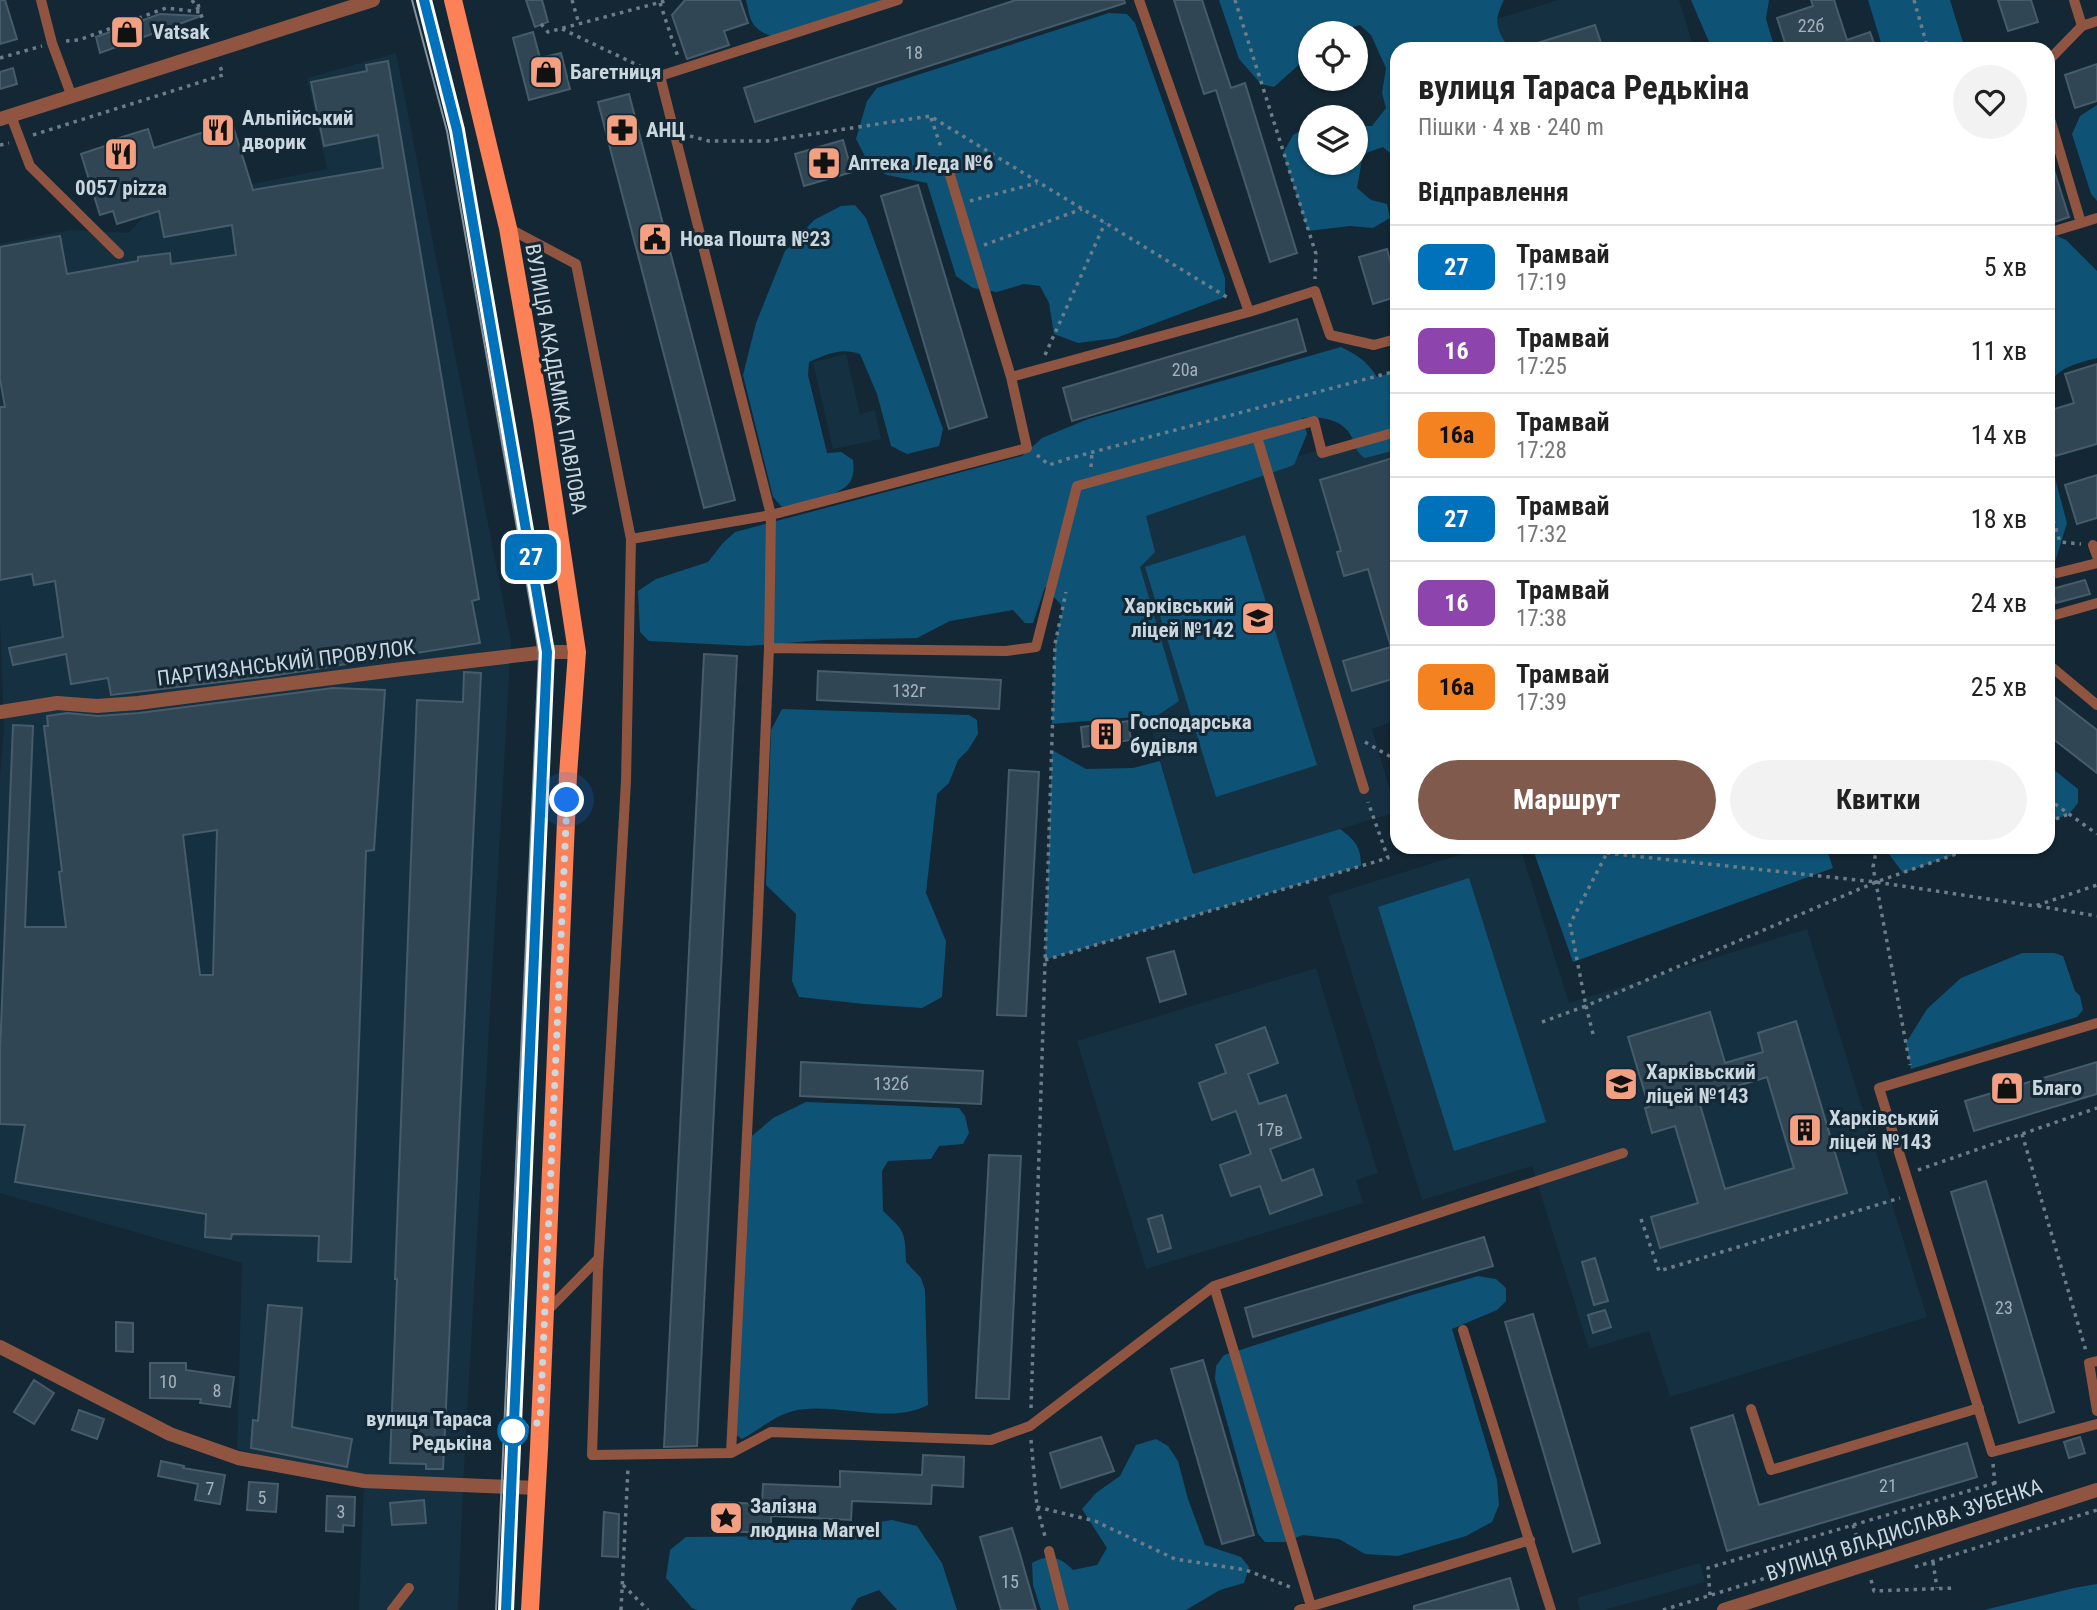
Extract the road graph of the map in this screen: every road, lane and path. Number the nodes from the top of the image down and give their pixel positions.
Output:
1 (41, 0) edge
2 (194, 0) edge
3 (373, 0) edge
4 (453, 0) edge
5 (572, 0) edge
6 (669, 0) edge
7 (898, 0) edge
8 (1139, 0) edge
9 (1235, 0) edge
10 (1914, 0) edge
11 (2074, 0) edge
12 (660, 3) junction
13 (344, 5) edge
14 (2097, 21) edge
15 (541, 24) dead end
16 (579, 24) junction
17 (2082, 26) junction
18 (561, 29) junction
19 (1926, 42) edge
20 (52, 43) junction
21 (2055, 54) edge
22 (0, 58) edge
23 (682, 70) junction
24 (660, 76) junction
25 (72, 97) junction
26 (930, 116) junction
27 (5, 117) edge
28 (674, 132) junction
29 (2055, 136) edge
30 (946, 162) joint
31 (1038, 182) junction
32 (958, 204) junction
33 (1082, 209) junction
34 (2097, 218) edge
35 (1105, 223) junction
36 (2081, 223) junction
37 (508, 228) junction
38 (2055, 231) edge
39 (972, 250) junction
40 (118, 254) dead end
41 (1315, 291) junction
42 (1249, 312) junction
43 (1390, 341) edge
44 (1038, 370) junction
45 (1390, 374) edge
46 (1011, 377) junction
47 (1390, 434) edge
48 (1257, 437) junction
49 (1092, 452) junction
50 (1049, 465) dead end
51 (1090, 483) junction
52 (771, 515) junction
53 (2055, 527) edge
54 (631, 539) junction
55 (2095, 550) edge
56 (2097, 563) edge
57 (2057, 573) dead end
58 (1068, 582) dead end
59 (2097, 603) edge
60 (2055, 615) edge
61 (769, 648) junction
62 (577, 652) junction
63 (2055, 670) edge
64 (2097, 705) edge
65 (0, 712) edge
66 (1346, 732) junction
67 (1390, 757) edge
68 (1364, 789) joint
69 (2055, 804) edge
70 (2069, 814) junction
71 (2055, 819) edge
72 (2097, 834) edge
73 (1605, 854) edge
74 (1615, 854) edge
75 (1876, 854) edge
76 (1956, 854) edge
77 (1876, 882) junction
78 (2097, 885) edge
79 (2035, 906) junction
80 (2097, 916) edge
81 (1045, 960) junction
82 (1586, 1006) junction
83 (1542, 1022) dead end
84 (2097, 1023) edge
85 (1593, 1034) dead end
86 (1912, 1078) junction
87 (2097, 1108) edge
88 (2022, 1134) junction
89 (1623, 1153) dead end
90 (1906, 1174) junction
91 (1912, 1194) junction
92 (1641, 1219) dead end
93 (598, 1259) junction
94 (1214, 1286) junction
95 (544, 1314) junction
96 (1463, 1330) dead end
97 (0, 1347) edge
98 (2093, 1362) edge
99 (1979, 1408) junction
100 (1751, 1409) dead end
101 (2097, 1411) edge
102 (2097, 1423) edge
103 (1030, 1426) junction
104 (731, 1453) junction
105 (629, 1455) junction
106 (537, 1488) junction
107 (2097, 1490) edge
108 (1997, 1504) dead end
109 (1037, 1507) junction
110 (2097, 1510) edge
111 (1853, 1525) junction
112 (1530, 1540) junction
113 (1861, 1548) dead end
114 (1049, 1551) joint
115 (1785, 1572) dead end
116 (1870, 1579) dead end
117 (623, 1585) junction
118 (409, 1588) dead end
119 (1937, 1588) junction
120 (1955, 1588) dead end
121 (1307, 1594) junction
122 (1710, 1596) junction
123 (1311, 1606) junction
124 (392, 1610) edge
125 (530, 1610) edge
126 (621, 1610) edge
127 (648, 1610) edge
128 (1064, 1610) edge
129 (1300, 1610) edge
130 (1551, 1610) edge
131 (1663, 1610) edge
132 (1724, 1610) edge

1 - 20 lane
2 - 20 path
3 - 13 street
4 - 37 main road, ВУЛИЦЯ АКАДЕМІКА ПАВЛОВА
5 - 16 path
6 - 12 path
7 - 23 lane
8 - 42 lane
9 - 41 path
10 - 19 path
11 - 17 lane
12 - 16 path
12 - 23 path
13 - 25 street
14 - 17 lane
15 - 18 path
16 - 18 path
17 - 21 lane
18 - 24 path
20 - 22 path
20 - 25 lane
23 - 24 lane
24 - 28 lane
25 - 27 street
26 - 28 path
26 - 30 path
26 - 31 path
27 - 40 lane
28 - 52 lane
29 - 36 lane
30 - 32 lane
31 - 32 path
31 - 33 path
32 - 39 lane
33 - 35 path
33 - 39 path
34 - 36 lane
35 - 42 path
35 - 44 path
36 - 38 lane
37 - 54 lane
37 - 62 main road, ВУЛИЦЯ АКАДЕМІКА ПАВЛОВА
39 - 46 lane
41 - 42 lane
41 - 43 lane
42 - 44 lane
44 - 46 lane
45 - 49 path
46 - 52 lane
47 - 48 lane
48 - 51 lane
48 - 66 lane
49 - 50 path
49 - 51 path
51 - 61 lane
52 - 54 lane
52 - 61 lane
53 - 55 path
54 - 93 lane
56 - 57 lane
58 - 81 path
59 - 60 lane
61 - 104 lane
62 - 65 street, ПАРТИЗАНСЬКИЙ ПРОВУЛОК
62 - 95 main road, ВУЛИЦЯ АКАДЕМІКА ПАВЛОВА
63 - 64 lane
66 - 67 path
66 - 68 lane
68 - 81 path
69 - 70 path
70 - 71 path
70 - 72 path
73 - 82 path
74 - 77 path
75 - 77 path
76 - 77 path
77 - 79 path
77 - 82 path
77 - 86 path
78 - 79 path
79 - 80 path
81 - 103 path
82 - 83 path
82 - 85 path
84 - 86 lane
86 - 90 lane
87 - 88 path
88 - 90 path
88 - 98 path
89 - 94 lane
90 - 91 lane
91 - 92 path
91 - 99 lane
93 - 95 lane
93 - 105 lane
94 - 103 lane
94 - 121 lane
95 - 106 main road, ВУЛИЦЯ АКАДЕМІКА ПАВЛОВА
96 - 112 lane
97 - 106 street
98 - 101 lane
99 - 100 lane
99 - 102 lane
103 - 104 lane
103 - 109 path
104 - 105 lane
105 - 117 path
106 - 125 main road, ВУЛИЦЯ АКАДЕМІКА ПАВЛОВА
107 - 132 street, ВУЛИЦЯ ВЛАДИСЛАВА ЗУБЕНКА
108 - 111 path
109 - 114 path
109 - 121 path
110 - 119 path
111 - 113 path
111 - 122 path
112 - 123 lane
112 - 130 lane
114 - 128 lane
115 - 122 path
116 - 119 path
117 - 126 path
117 - 127 path
118 - 124 lane
119 - 120 path
121 - 123 lane
122 - 131 path
123 - 129 lane

